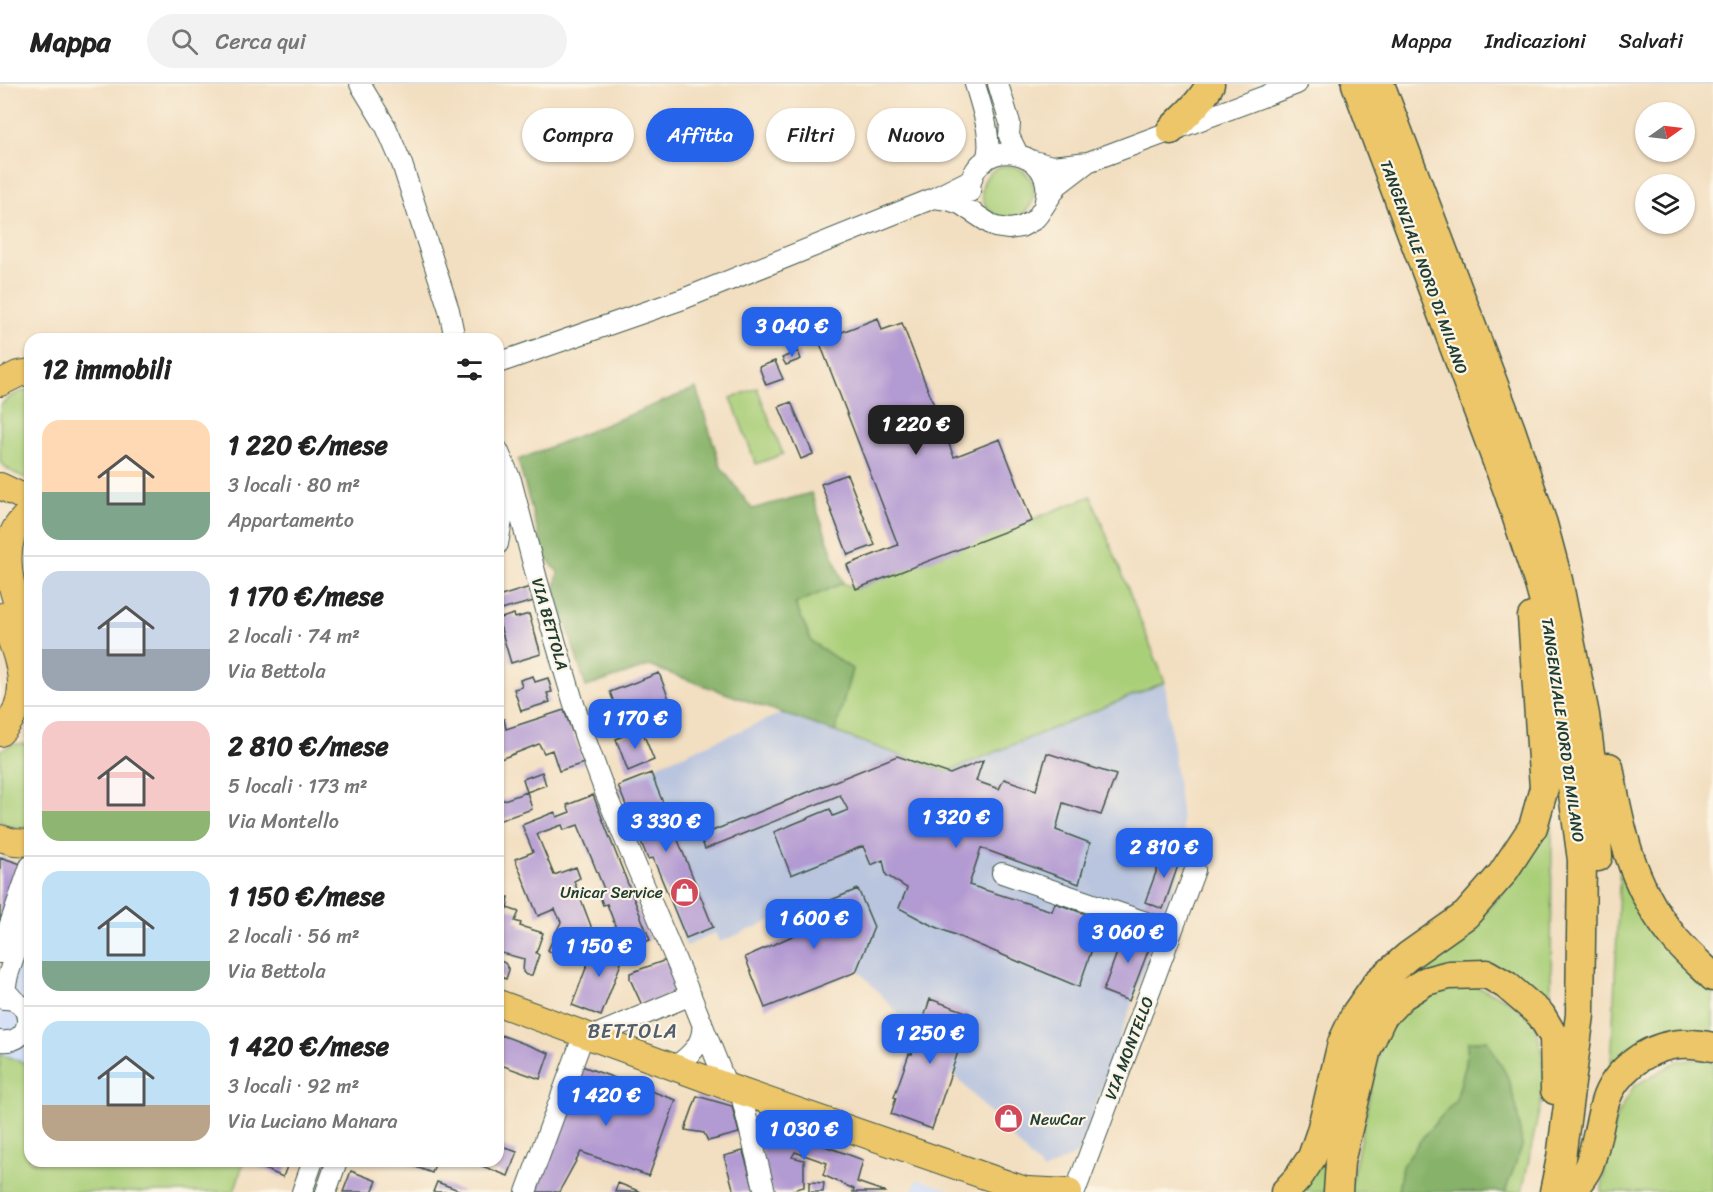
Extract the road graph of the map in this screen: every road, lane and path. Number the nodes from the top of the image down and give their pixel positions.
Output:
1 (360, 84) edge
2 (975, 84) edge
3 (998, 84) edge
4 (1210, 84) edge
5 (1356, 84) edge
6 (1380, 84) edge
7 (1291, 86) edge
8 (1171, 130) junction
9 (1024, 157) junction
10 (984, 162) junction
11 (1088, 162) junction
12 (972, 179) junction
13 (934, 198) junction
14 (1044, 206) junction
15 (980, 217) junction
16 (448, 310) junction
17 (446, 333) edge
18 (454, 333) edge
19 (504, 364) edge
20 (504, 463) edge
21 (0, 486) edge
22 (24, 495) edge
23 (24, 518) edge
24 (1539, 584) junction
25 (0, 610) edge
26 (1567, 618) junction
27 (24, 624) edge
28 (24, 729) edge
29 (0, 734) edge
30 (0, 838) edge
31 (24, 843) edge
32 (1195, 870) dead end
33 (1002, 873) dead end
34 (24, 883) edge
35 (24, 928) edge
36 (1172, 931) junction
37 (0, 952) edge
38 (1713, 977) edge
39 (691, 995) junction
40 (7, 1000) edge
41 (504, 1005) edge
42 (24, 1009) edge
43 (702, 1022) junction
44 (24, 1031) edge
45 (588, 1036) junction
46 (0, 1041) edge
47 (1713, 1047) edge
48 (674, 1067) junction
49 (734, 1088) junction
50 (1561, 1158) junction
51 (311, 1167) edge
52 (335, 1167) edge
53 (1050, 1191) edge
54 (1567, 1191) edge
55 (302, 1192) edge
56 (326, 1192) edge
57 (526, 1192) edge
58 (765, 1192) edge
59 (1285, 1192) edge
60 (1338, 1192) edge

1 - 16 street
2 - 10 street
3 - 9 street
4 - 8 highway
5 - 24 highway, TANGENZIALE NORD DI MILANO
6 - 26 highway, TANGENZIALE NORD DI MILANO
7 - 8 street
8 - 11 street
9 - 10 street
9 - 11 street
9 - 14 street
10 - 12 street
11 - 14 street
12 - 13 street
12 - 15 street
13 - 15 street
13 - 19 street
14 - 15 street
16 - 17 street
16 - 18 street
20 - 39 street, VIA BETTOLA
21 - 22 main road
23 - 27 main road
24 - 50 highway, TANGENZIALE NORD DI MILANO
24 - 59 highway
25 - 29 main road
26 - 38 highway
26 - 54 highway, TANGENZIALE NORD DI MILANO
28 - 29 main road
30 - 31 main road
32 - 36 street, VIA MONTELLO
33 - 36 street
34 - 37 street
35 - 40 street
36 - 53 street, VIA MONTELLO
39 - 43 street, VIA BETTOLA
39 - 45 street
40 - 42 street
41 - 45 main road
43 - 48 street
43 - 49 street, VIA BETTOLA
44 - 46 street
45 - 48 main road
45 - 57 street
47 - 54 highway
48 - 49 main road
49 - 53 main road
49 - 58 street, VIA BETTOLA
50 - 54 highway, TANGENZIALE NORD DI MILANO
50 - 60 highway
51 - 55 street
52 - 56 street

